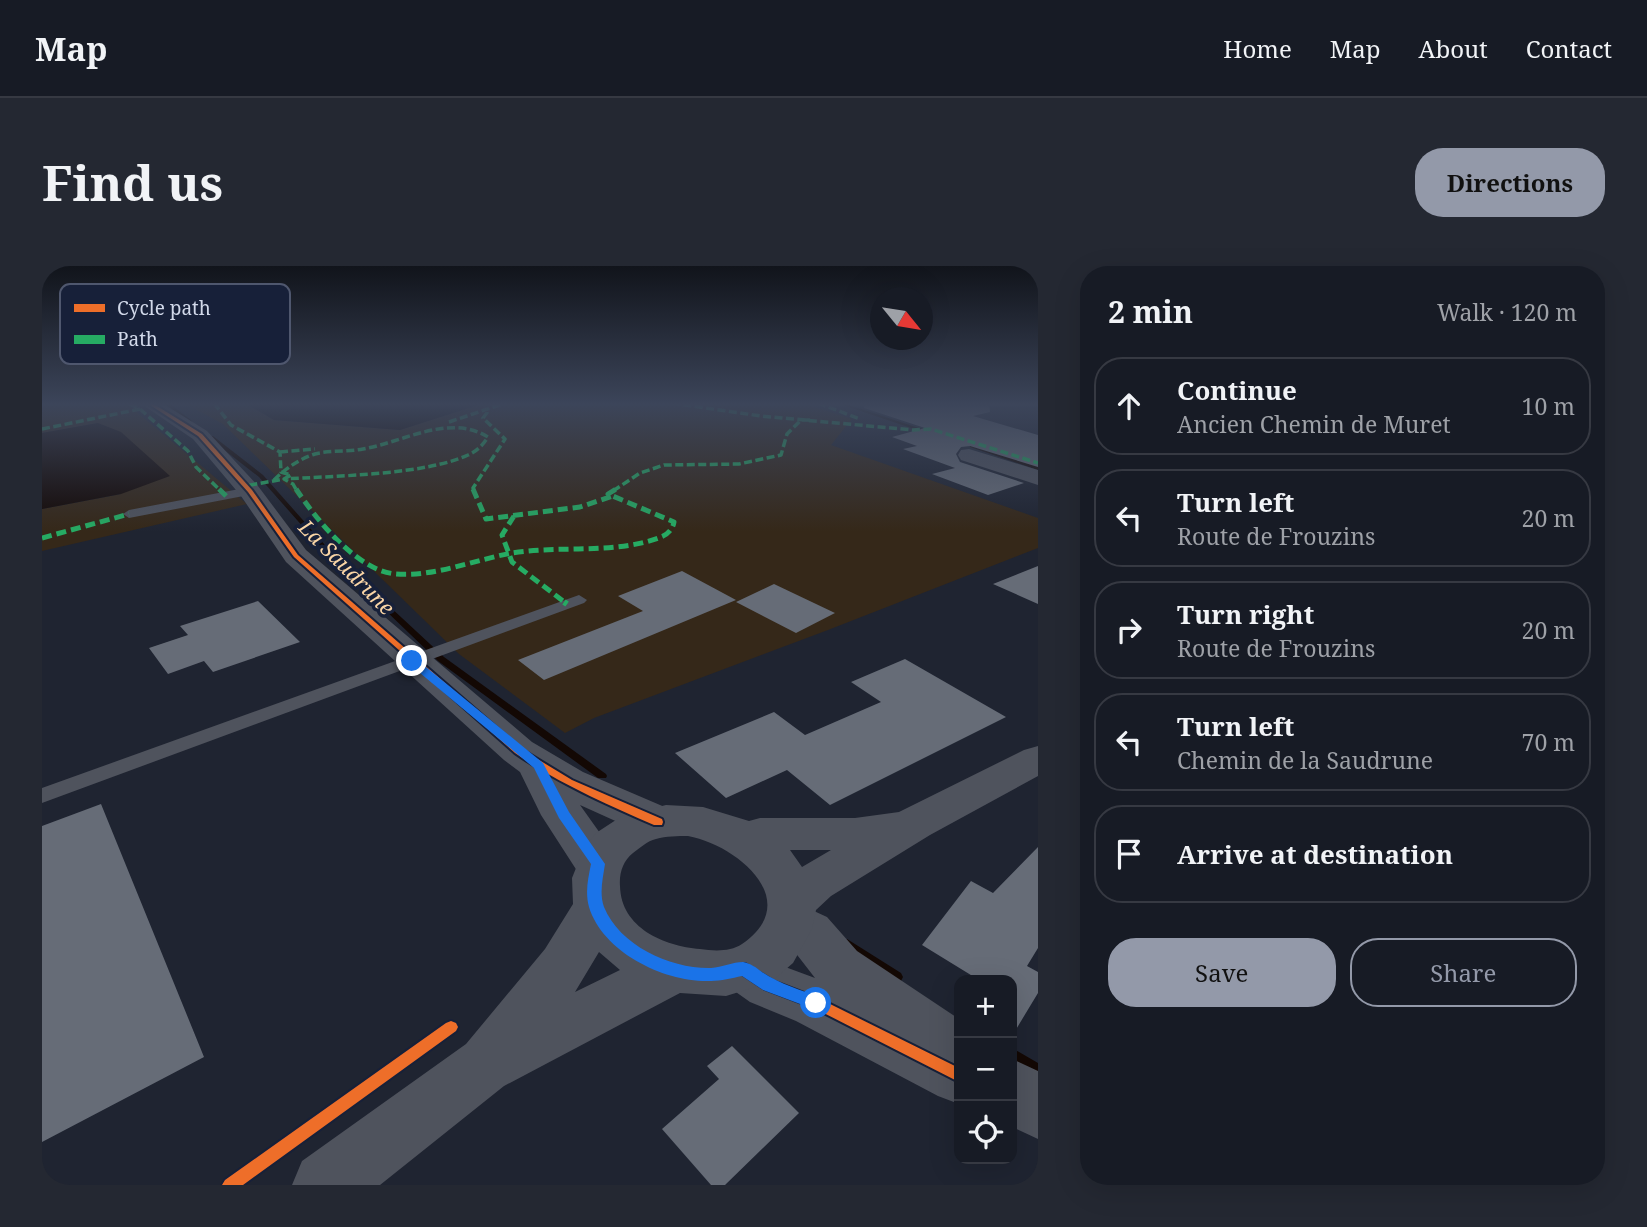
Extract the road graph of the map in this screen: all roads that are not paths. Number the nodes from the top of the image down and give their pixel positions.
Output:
1 (210, 446) edge
2 (969, 455) dead end
3 (1038, 478) edge
4 (250, 491) junction
5 (129, 514) dead end
6 (579, 600) dead end
7 (412, 661) junction
8 (1038, 759) edge
9 (538, 766) junction
10 (42, 796) edge
11 (659, 822) junction
12 (914, 824) junction
13 (746, 839) junction
14 (597, 886) junction
15 (791, 911) junction
16 (745, 969) junction
17 (674, 970) junction
18 (954, 1048) edge
19 (483, 1066) junction
20 (954, 1072) edge
21 (1017, 1093) edge
22 (1017, 1105) edge
23 (1038, 1108) edge
24 (1038, 1116) edge
25 (327, 1185) edge

1 - 4 street
2 - 3 street
4 - 5 lane
4 - 7 street
6 - 7 lane
7 - 9 street
7 - 10 lane
8 - 12 street
9 - 11 street
9 - 14 street
11 - 13 street
11 - 14 street
12 - 13 street
12 - 15 street
13 - 15 street
14 - 17 street
14 - 19 street
15 - 16 street
15 - 18 street
16 - 17 street
16 - 20 street
17 - 19 street
19 - 25 street
21 - 23 street
22 - 24 street

